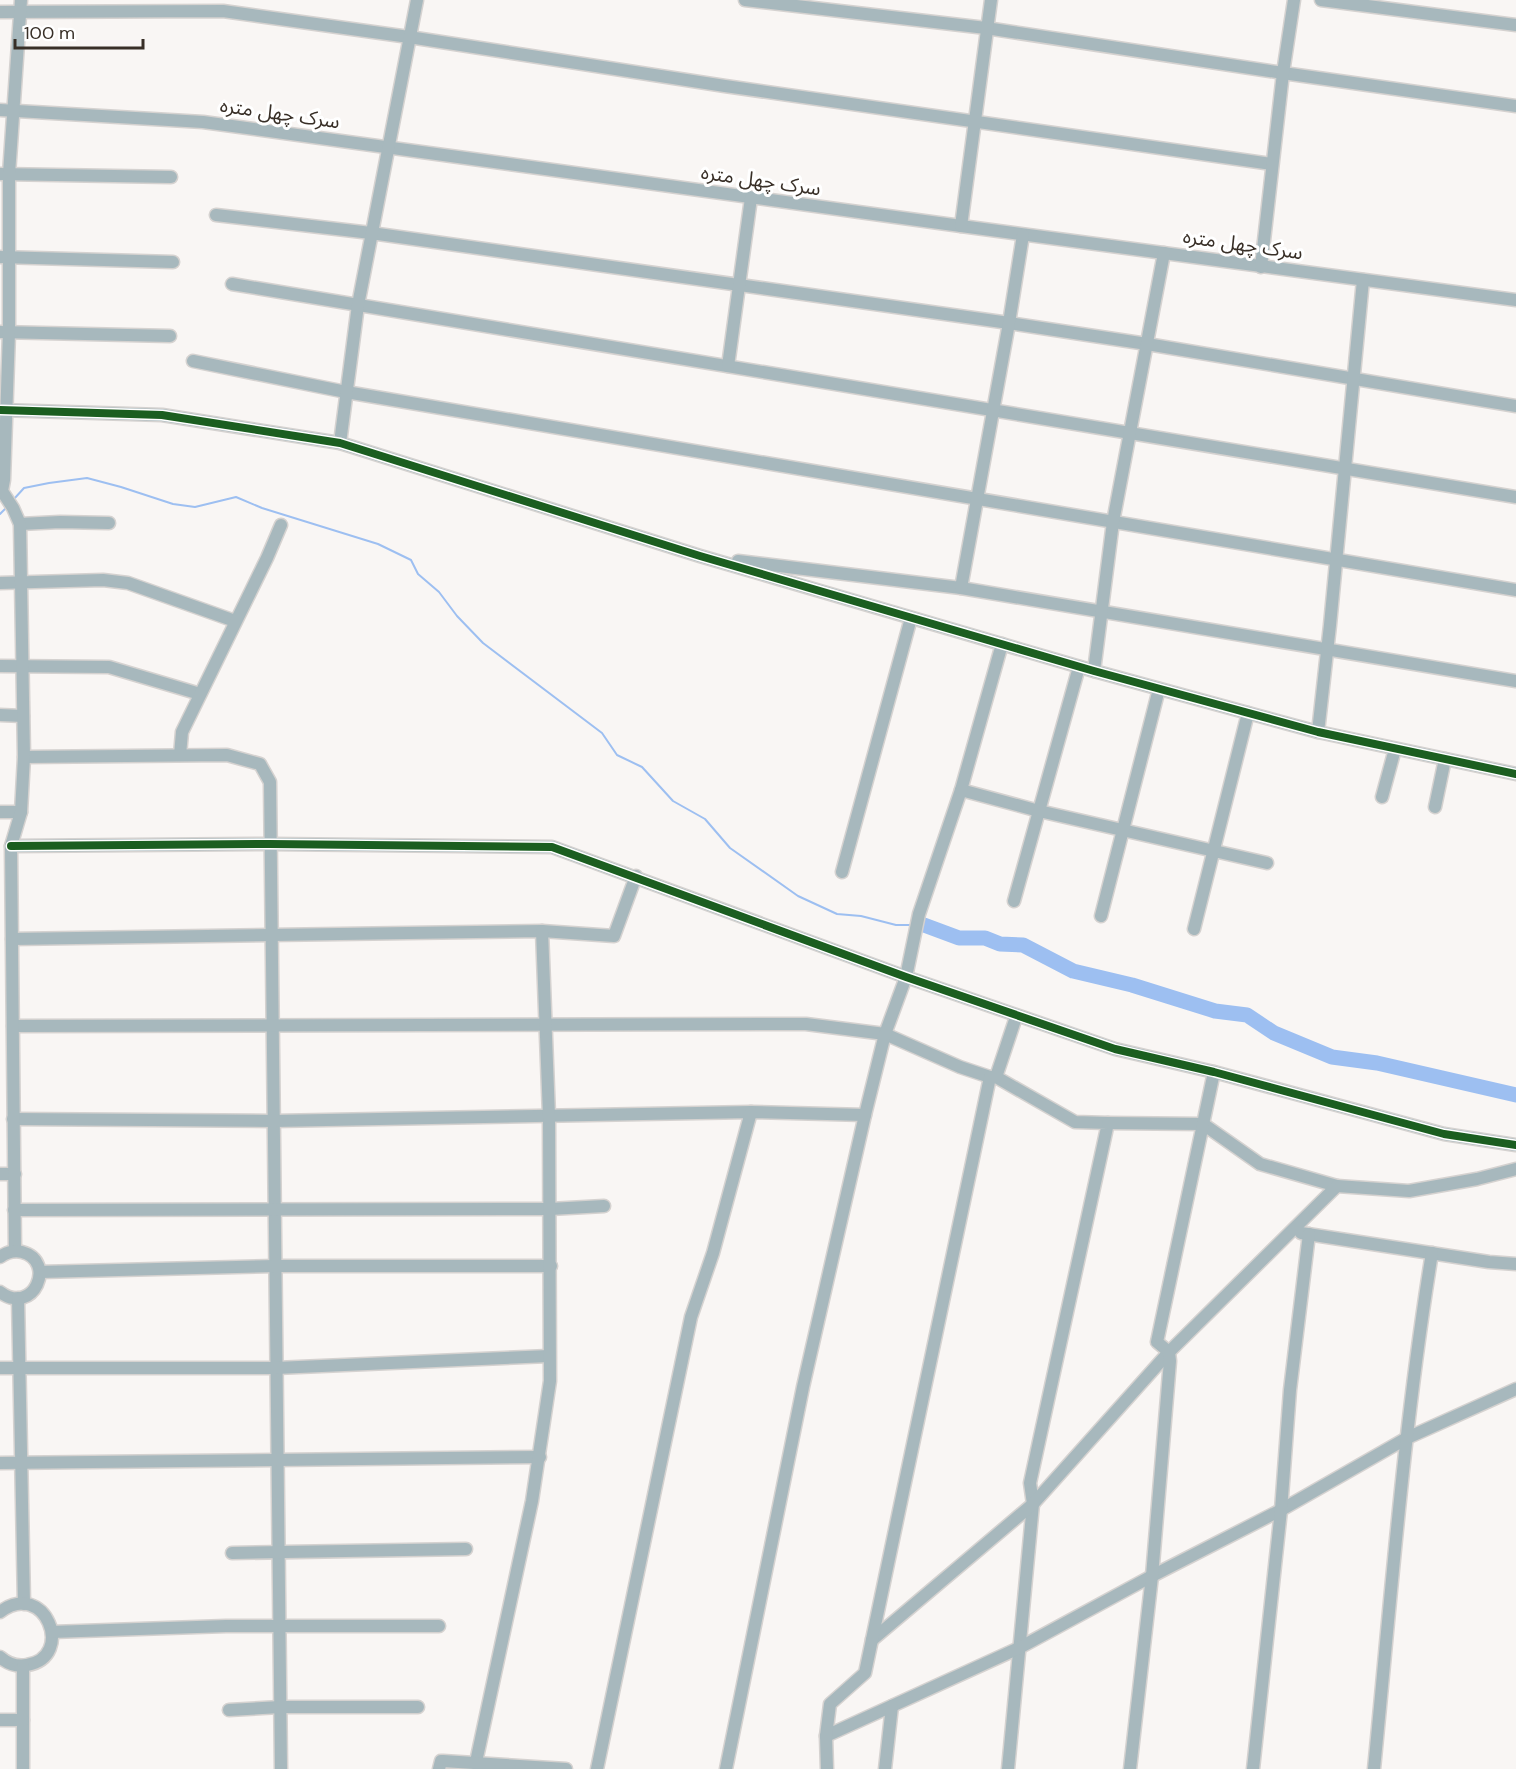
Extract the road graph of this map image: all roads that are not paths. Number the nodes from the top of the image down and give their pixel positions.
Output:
1 (21, 0) edge
2 (417, 0) edge
3 (746, 0) edge
4 (991, 0) edge
5 (1294, 0) edge
6 (1321, 0) edge
7 (768, 2) edge
8 (0, 12) edge
9 (20, 13) junction
10 (1516, 25) edge
11 (986, 28) junction
12 (409, 37) junction
13 (1283, 73) junction
14 (1516, 106) edge
15 (0, 110) edge
16 (14, 111) junction
17 (973, 122) junction
18 (387, 148) junction
19 (1272, 164) junction
20 (4, 174) edge
21 (171, 177) dead end
22 (752, 198) junction
23 (216, 215) dead end
24 (961, 226) junction
25 (371, 233) junction
26 (1023, 235) junction
27 (1164, 253) junction
28 (5, 257) edge
29 (173, 262) dead end
30 (1261, 267) junction
31 (1364, 280) junction
32 (232, 284) dead end
33 (740, 285) junction
34 (1516, 300) edge
35 (357, 305) junction
36 (1010, 324) junction
37 (4, 332) edge
38 (170, 336) dead end
39 (1147, 344) junction
40 (193, 361) dead end
41 (728, 366) junction
42 (1353, 379) junction
43 (346, 392) junction
44 (1516, 406) edge
45 (3, 410) edge
46 (993, 410) junction
47 (1130, 433) junction
48 (340, 443) junction
49 (1345, 469) junction
50 (6, 497) edge
51 (1516, 497) edge
52 (978, 498) junction
53 (1113, 522) junction
54 (110, 523) dead end
55 (20, 524) junction
56 (281, 525) dead end
57 (700, 556) junction
58 (1336, 559) junction
59 (0, 583) edge
60 (21, 583) junction
61 (961, 588) junction
62 (1516, 590) edge
63 (1102, 611) junction
64 (911, 618) junction
65 (235, 621) junction
66 (1002, 644) junction
67 (1328, 649) junction
68 (0, 666) edge
69 (22, 667) junction
70 (1079, 667) junction
71 (1094, 671) junction
72 (1516, 681) edge
73 (1159, 689) junction
74 (200, 694) junction
75 (1248, 713) junction
76 (0, 715) edge
77 (23, 716) junction
78 (1317, 732) junction
79 (1395, 748) junction
80 (180, 755) junction
81 (24, 756) junction
82 (1445, 759) junction
83 (1516, 774) edge
84 (961, 790) junction
85 (1382, 797) dead end
86 (1435, 807) dead end
87 (1039, 811) junction
88 (0, 812) edge
89 (21, 812) junction
90 (1123, 830) junction
91 (270, 844) junction
92 (11, 846) junction
93 (1212, 850) junction
94 (1267, 863) dead end
95 (842, 872) dead end
96 (636, 876) junction
97 (6, 898) edge
98 (1014, 901) dead end
99 (1101, 915) dead end
100 (1194, 929) dead end
101 (542, 931) junction
102 (272, 935) junction
103 (12, 939) junction
104 (906, 977) junction
105 (6, 994) edge
106 (1016, 1017) junction
107 (273, 1025) junction
108 (546, 1025) junction
109 (13, 1026) junction
110 (885, 1034) junction
111 (1214, 1072) junction
112 (993, 1077) junction
113 (13, 1086) junction
114 (0, 1087) edge
115 (751, 1112) junction
116 (865, 1115) junction
117 (549, 1116) junction
118 (14, 1119) junction
119 (274, 1121) junction
120 (1108, 1123) junction
121 (1203, 1124) junction
122 (1516, 1145) edge
123 (1516, 1168) edge
124 (0, 1174) edge
125 (15, 1174) junction
126 (1337, 1186) junction
127 (604, 1206) dead end
128 (550, 1209) junction
129 (14, 1210) junction
130 (275, 1210) junction
131 (1292, 1231) junction
132 (1309, 1234) junction
133 (15, 1251) junction
134 (1432, 1253) junction
135 (0, 1257) edge
136 (1516, 1264) edge
137 (275, 1266) junction
138 (551, 1266) junction
139 (39, 1272) junction
140 (0, 1292) edge
141 (18, 1298) junction
142 (1169, 1353) junction
143 (549, 1356) junction
144 (20, 1367) junction
145 (0, 1368) edge
146 (276, 1368) junction
147 (1516, 1389) edge
148 (1407, 1438) junction
149 (540, 1457) junction
150 (278, 1459) junction
151 (0, 1463) edge
152 (21, 1463) junction
153 (1033, 1504) junction
154 (1281, 1510) junction
155 (466, 1549) dead end
156 (231, 1553) dead end
157 (279, 1554) junction
158 (1152, 1576) junction
159 (24, 1604) junction
160 (0, 1612) edge
161 (279, 1626) junction
162 (439, 1626) dead end
163 (52, 1632) junction
164 (872, 1640) junction
165 (1019, 1648) junction
166 (0, 1658) edge
167 (22, 1666) junction
168 (892, 1706) junction
169 (280, 1707) junction
170 (418, 1707) dead end
171 (228, 1710) dead end
172 (0, 1720) edge
173 (23, 1720) junction
174 (826, 1736) junction
175 (476, 1762) junction
176 (520, 1767) edge
177 (23, 1769) edge
178 (281, 1769) edge
179 (439, 1769) edge
180 (566, 1769) edge
181 (597, 1769) edge
182 (726, 1769) edge
183 (827, 1769) edge
184 (885, 1769) edge
185 (1008, 1769) edge
186 (1130, 1769) edge
187 (1253, 1769) edge
188 (1374, 1769) edge

1 - 9 street
2 - 12 street
3 - 7 street
4 - 11 street
5 - 13 street
6 - 10 street
7 - 11 street
8 - 9 street
9 - 12 street
9 - 16 street
11 - 13 street
11 - 17 street
12 - 17 street
12 - 18 street
13 - 14 street
13 - 19 street
15 - 16 street, سرک چهل متره
16 - 18 street, سرک چهل متره
16 - 20 street
17 - 19 street
17 - 24 street
18 - 22 street, سرک چهل متره
18 - 25 street
19 - 30 street
20 - 21 street
20 - 28 street
22 - 24 street, سرک چهل متره
22 - 33 street
23 - 25 street
24 - 26 street, سرک چهل متره
25 - 33 street
25 - 35 street
26 - 27 street, سرک چهل متره
26 - 36 street
27 - 30 street, سرک چهل متره
27 - 39 street
28 - 29 street
28 - 37 street
30 - 31 street, سرک چهل متره
31 - 34 street, سرک چهل متره
31 - 42 street
32 - 35 street
33 - 36 street
33 - 41 street
35 - 41 street
35 - 43 street
36 - 39 street
36 - 46 street
37 - 38 street
37 - 45 street
39 - 42 street
39 - 47 street
40 - 43 street
41 - 46 street
42 - 44 street
42 - 49 street
43 - 48 street
43 - 52 street
45 - 48 street
45 - 50 street
46 - 47 street
46 - 52 street
47 - 49 street
47 - 53 street
48 - 57 street
49 - 51 street
49 - 58 street
50 - 55 street
52 - 53 street
52 - 61 street
53 - 58 street
53 - 63 street
54 - 55 street
55 - 60 street
56 - 65 street
57 - 61 street
57 - 64 street
58 - 62 street
58 - 67 street
59 - 60 street
60 - 65 street
60 - 69 street
61 - 63 street
63 - 67 street
63 - 71 street
64 - 66 street
64 - 95 street
65 - 74 street
66 - 70 street
66 - 84 street
67 - 72 street
67 - 78 street
68 - 69 street
69 - 74 street
69 - 77 street
70 - 71 street
70 - 87 street
71 - 73 street
73 - 75 street
73 - 90 street
74 - 80 street
75 - 78 street
75 - 93 street
76 - 77 street
77 - 81 street
78 - 79 street
79 - 82 street
79 - 85 street
80 - 81 street
80 - 91 street
81 - 89 street
82 - 83 street
82 - 86 street
84 - 87 street
84 - 104 street
87 - 90 street
87 - 98 street
88 - 89 street
89 - 92 street
90 - 93 street
90 - 99 street
91 - 92 street
91 - 96 street
91 - 102 street
92 - 97 street
93 - 94 street
93 - 100 street
96 - 101 street
96 - 104 street
97 - 103 street
101 - 102 street
101 - 108 street
102 - 103 street
102 - 107 street
103 - 105 street
104 - 106 street
104 - 110 street
105 - 109 street
106 - 111 street
106 - 112 street
107 - 108 street
107 - 109 street
107 - 119 street
108 - 110 street
108 - 117 street
109 - 113 street
110 - 112 street
110 - 116 street
111 - 121 street
111 - 122 street
112 - 120 street
112 - 164 street
113 - 114 street
113 - 118 street
115 - 116 street
115 - 117 street
115 - 181 street
116 - 182 street
117 - 119 street
117 - 128 street
118 - 119 street
118 - 125 street
119 - 130 street
120 - 121 street
120 - 153 street
121 - 126 street
121 - 142 street
123 - 126 street
124 - 125 street
125 - 129 street
126 - 131 street
127 - 128 street
128 - 130 street
128 - 138 street
129 - 130 street
129 - 133 street
130 - 137 street
131 - 132 street
131 - 142 street
132 - 134 street
132 - 154 street
133 - 135 street
133 - 139 street
134 - 136 street
134 - 148 street
137 - 138 street
137 - 139 street
137 - 146 street
138 - 143 street
139 - 141 street
140 - 141 street
141 - 144 street
142 - 153 street
142 - 158 street
143 - 146 street
143 - 149 street
144 - 145 street
144 - 146 street
144 - 152 street
146 - 150 street
147 - 148 street
148 - 154 street
148 - 188 street
149 - 150 street
149 - 175 street
150 - 152 street
150 - 157 street
151 - 152 street
152 - 159 street
153 - 164 street
153 - 165 street
154 - 158 street
154 - 187 street
155 - 157 street
156 - 157 street
157 - 161 street
158 - 165 street
158 - 186 street
159 - 160 street
159 - 163 street
161 - 162 street
161 - 163 street
161 - 169 street
163 - 167 street
164 - 174 street
165 - 168 street
165 - 185 street
166 - 167 street
167 - 173 street
168 - 174 street
168 - 184 street
169 - 170 street
169 - 171 street
169 - 178 street
172 - 173 street
173 - 177 street
174 - 183 street
175 - 176 street
175 - 179 street
176 - 180 street

